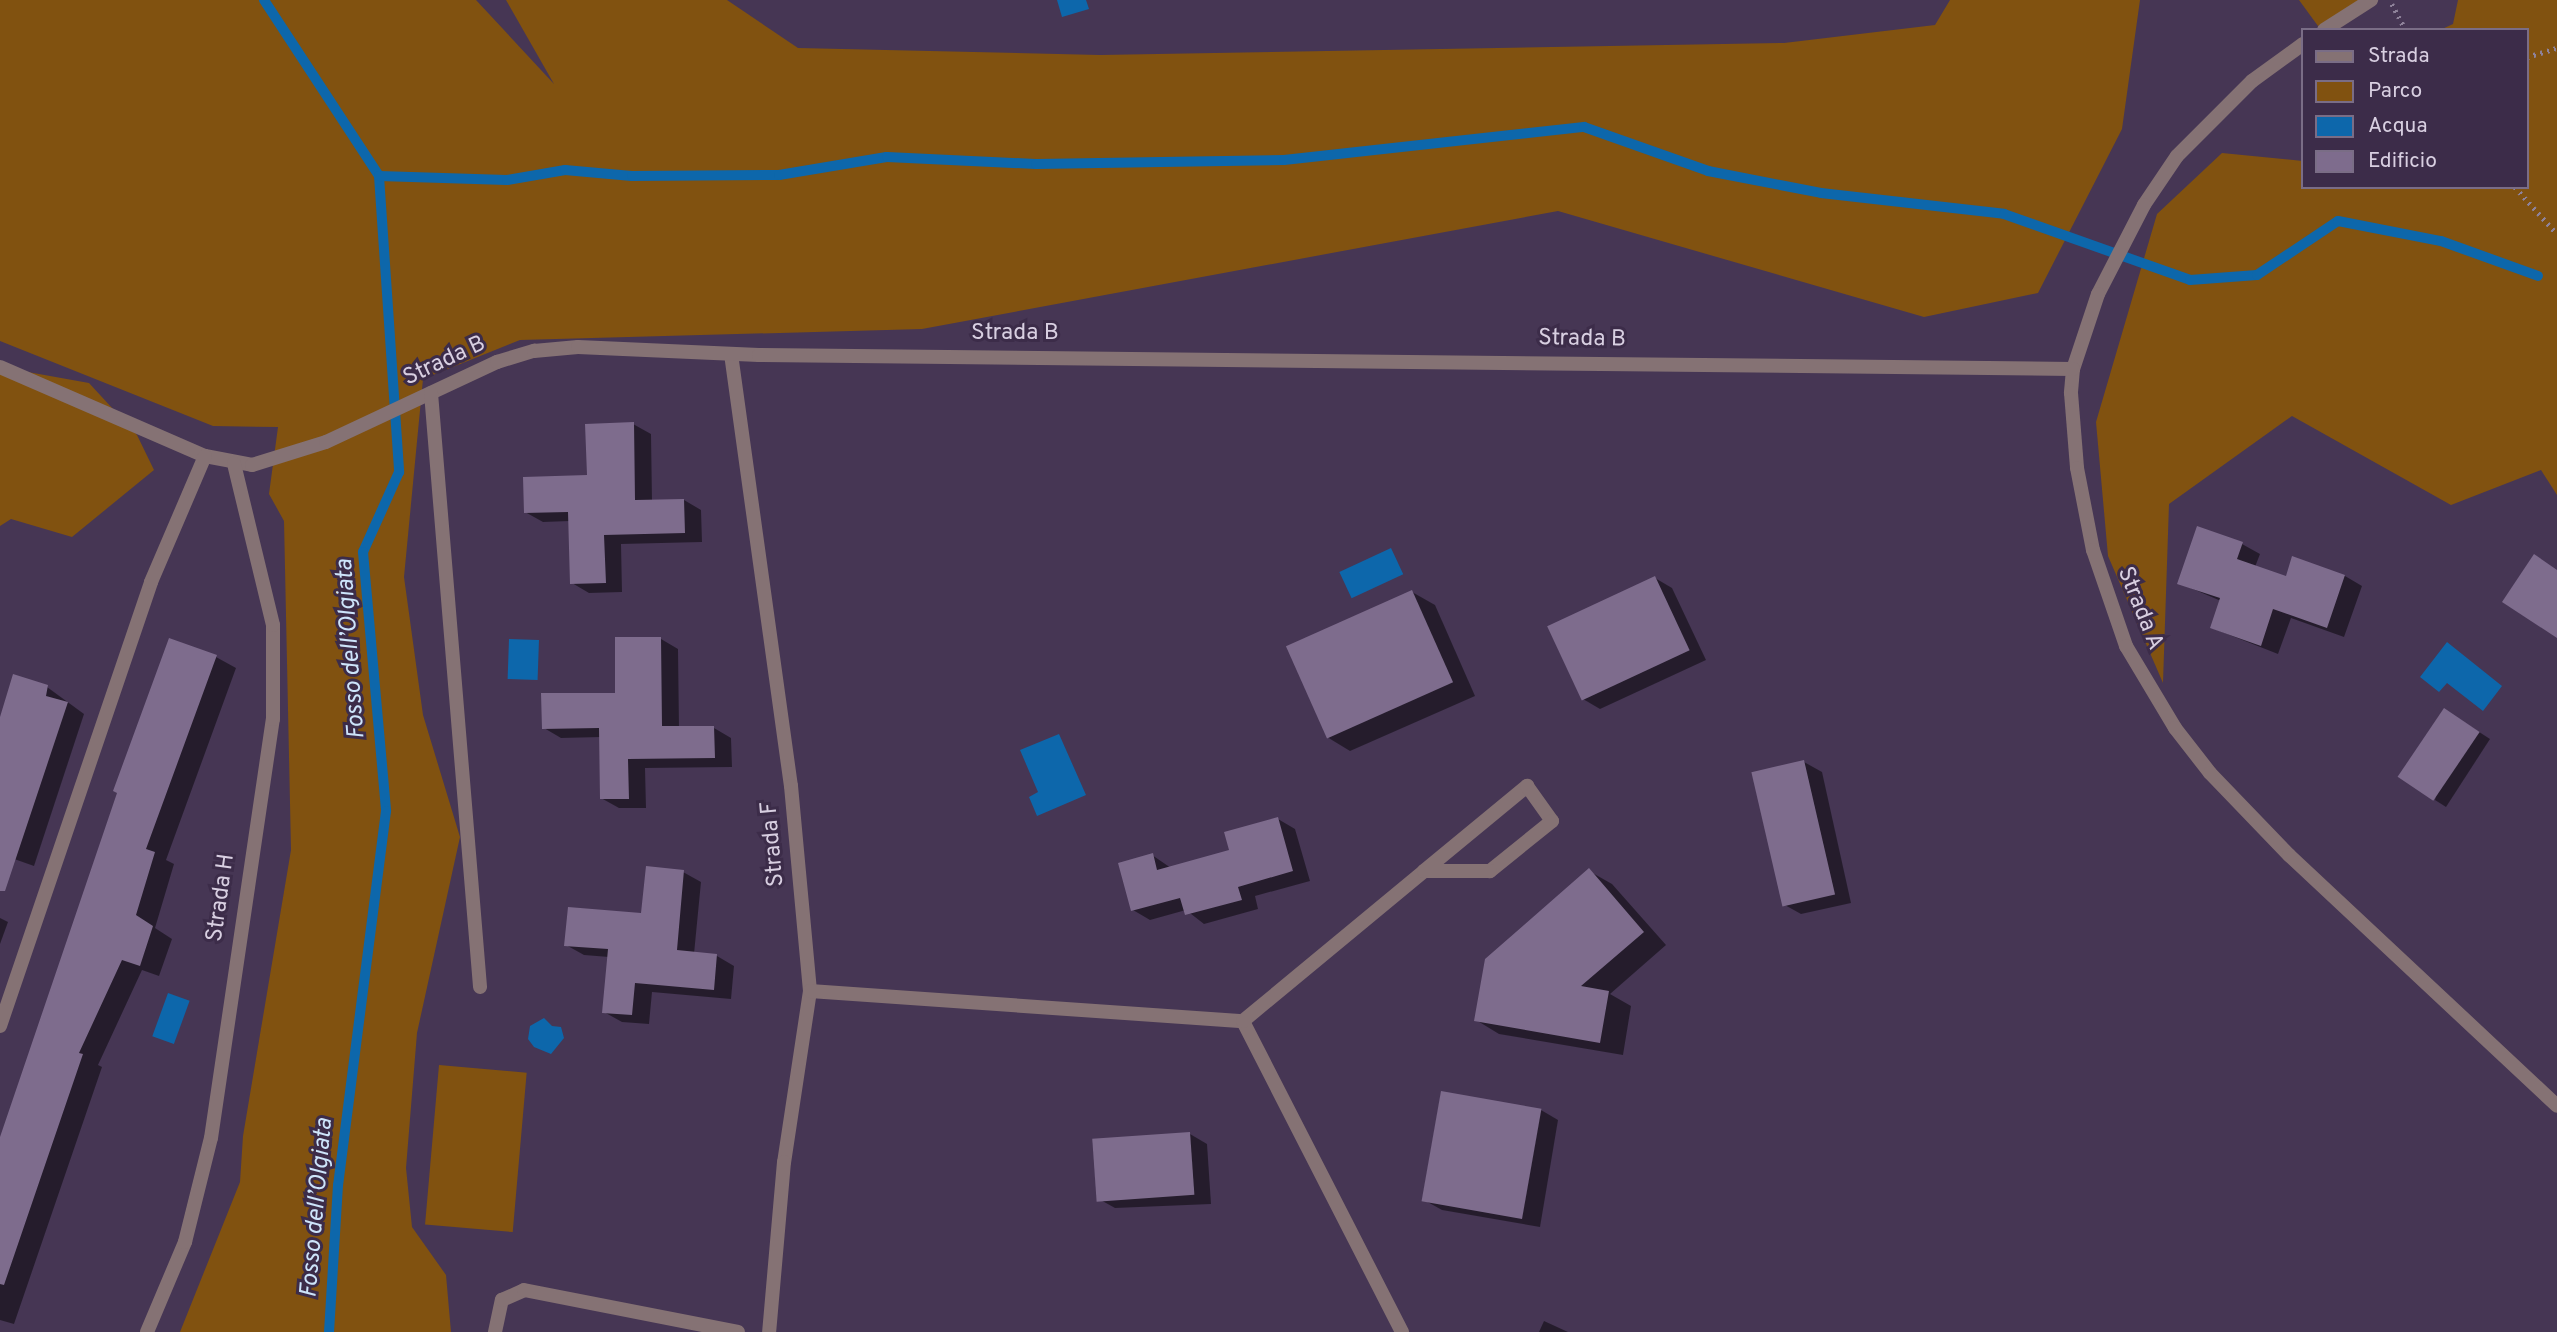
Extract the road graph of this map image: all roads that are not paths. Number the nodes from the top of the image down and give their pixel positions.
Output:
1 (2371, 0) edge
2 (2327, 28) edge
3 (2302, 45) edge
4 (731, 354) junction
5 (0, 367) edge
6 (2073, 369) junction
7 (430, 393) junction
8 (205, 456) junction
9 (234, 464) junction
10 (1424, 871) junction
11 (480, 986) dead end
12 (810, 991) junction
13 (1243, 1021) junction
14 (0, 1026) edge
15 (2557, 1106) edge
16 (147, 1332) edge
17 (495, 1332) edge
18 (738, 1332) edge
19 (769, 1332) edge
20 (1402, 1332) edge

1 - 2 street
3 - 6 street, Strada A
4 - 6 street, Strada B
4 - 7 street, Strada B
4 - 12 street, Strada F
5 - 8 street, Strada B
6 - 15 street, Strada A
7 - 9 street, Strada B
7 - 11 street
8 - 9 street, Strada B
8 - 14 street
9 - 16 street, Strada H
10 - 10 street
10 - 13 street
12 - 13 street
12 - 19 street, Strada F
13 - 20 street
17 - 18 street

